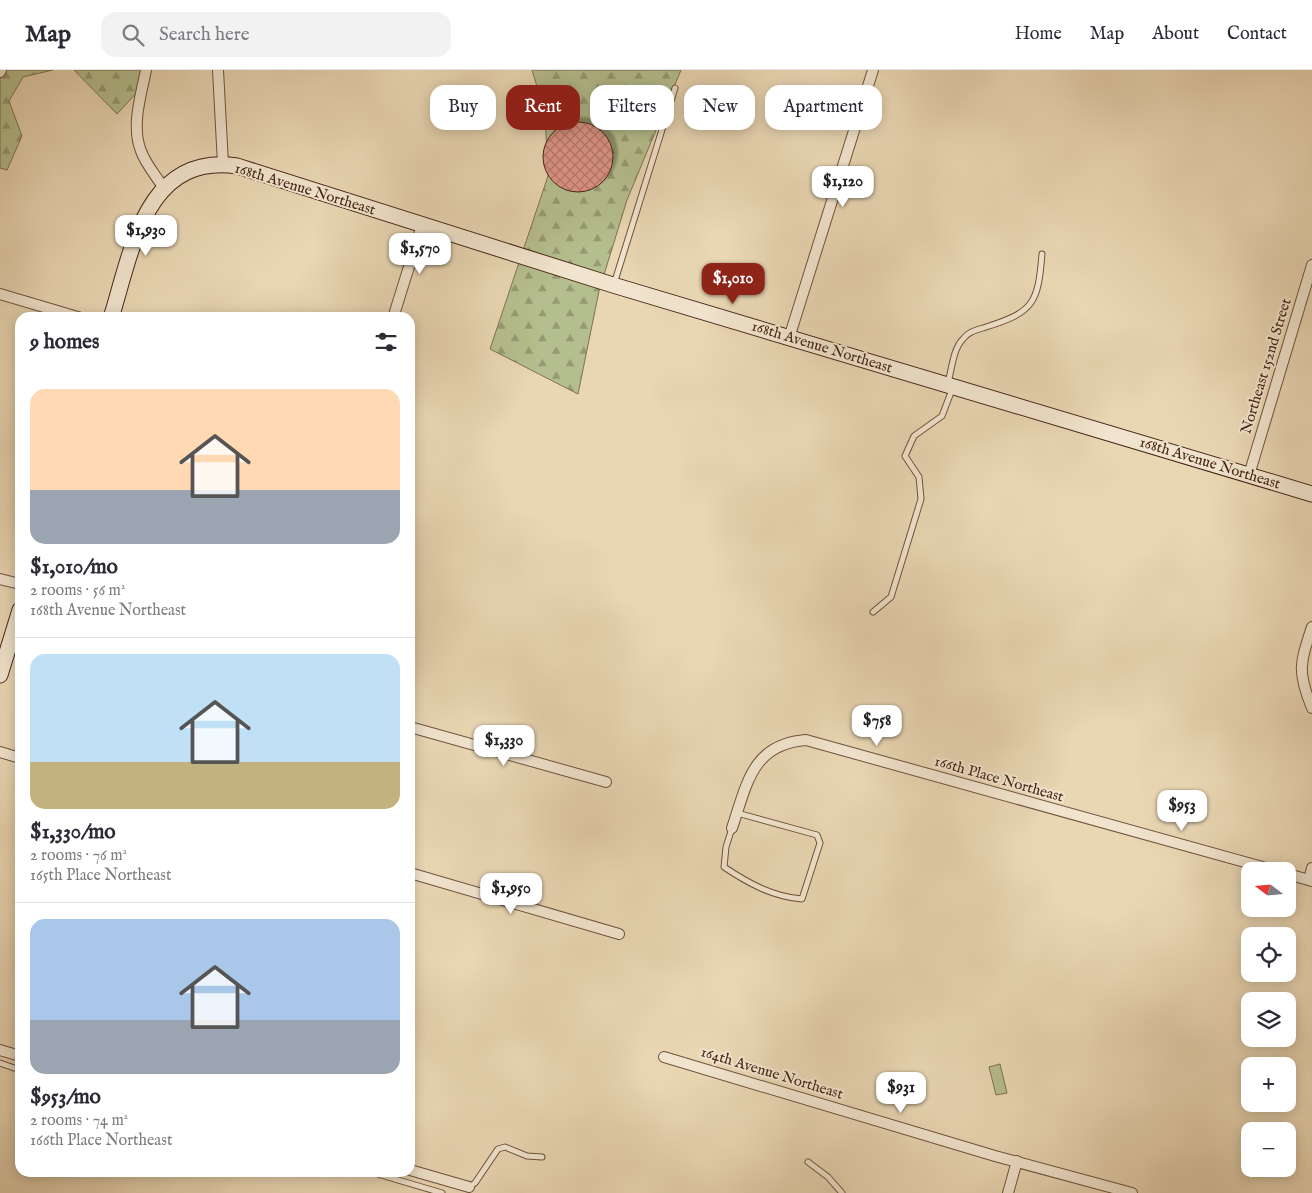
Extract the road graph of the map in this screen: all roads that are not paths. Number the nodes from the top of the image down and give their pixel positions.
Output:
1 (146, 70) edge
2 (218, 70) edge
3 (873, 70) edge
4 (675, 88) dead end
5 (223, 164) junction
6 (163, 187) junction
7 (422, 225) junction
8 (1042, 254) dead end
9 (1312, 265) edge
10 (613, 285) junction
11 (0, 294) edge
12 (60, 312) edge
13 (113, 312) edge
14 (396, 312) edge
15 (789, 338) junction
16 (950, 386) junction
17 (1249, 475) junction
18 (1312, 494) edge
19 (0, 579) edge
20 (15, 583) edge
21 (873, 612) dead end
22 (15, 627) edge
23 (1312, 627) edge
24 (0, 675) edge
25 (1312, 708) edge
26 (415, 728) edge
27 (0, 752) edge
28 (15, 756) edge
29 (606, 782) dead end
30 (737, 813) junction
31 (732, 828) joint
32 (1245, 862) edge
33 (1312, 868) edge
34 (415, 874) edge
35 (1296, 877) edge
36 (1310, 881) edge
37 (619, 934) dead end
38 (0, 1050) edge
39 (15, 1054) edge
40 (664, 1056) dead end
41 (0, 1063) edge
42 (15, 1068) edge
43 (542, 1157) dead end
44 (1017, 1161) junction
45 (808, 1162) dead end
46 (415, 1171) edge
47 (387, 1177) edge
48 (469, 1187) joint
49 (442, 1193) edge
50 (842, 1193) edge
51 (1008, 1193) edge
52 (1132, 1193) edge

1 - 6 street
2 - 5 street
3 - 15 street
4 - 10 lane
5 - 6 street, 168th Avenue Northeast
5 - 7 street, 168th Avenue Northeast
6 - 13 street
7 - 10 street, 168th Avenue Northeast
7 - 14 street
8 - 16 lane
9 - 17 street, Northeast 152nd Street
10 - 15 street, 168th Avenue Northeast
11 - 12 street
15 - 16 street, 168th Avenue Northeast
16 - 17 street, 168th Avenue Northeast
16 - 21 lane
17 - 18 street, 168th Avenue Northeast
19 - 20 street
22 - 24 street
23 - 25 street
26 - 29 street
27 - 28 street
30 - 31 street, 166th Place Northeast
30 - 31 lane
30 - 32 street, 166th Place Northeast
33 - 36 street
34 - 37 street
35 - 36 street
38 - 39 street
40 - 44 street, 164th Avenue Northeast
41 - 42 lane
43 - 48 lane
44 - 51 street
44 - 52 street, 164th Avenue Northeast
45 - 50 lane
46 - 48 street
47 - 49 lane

